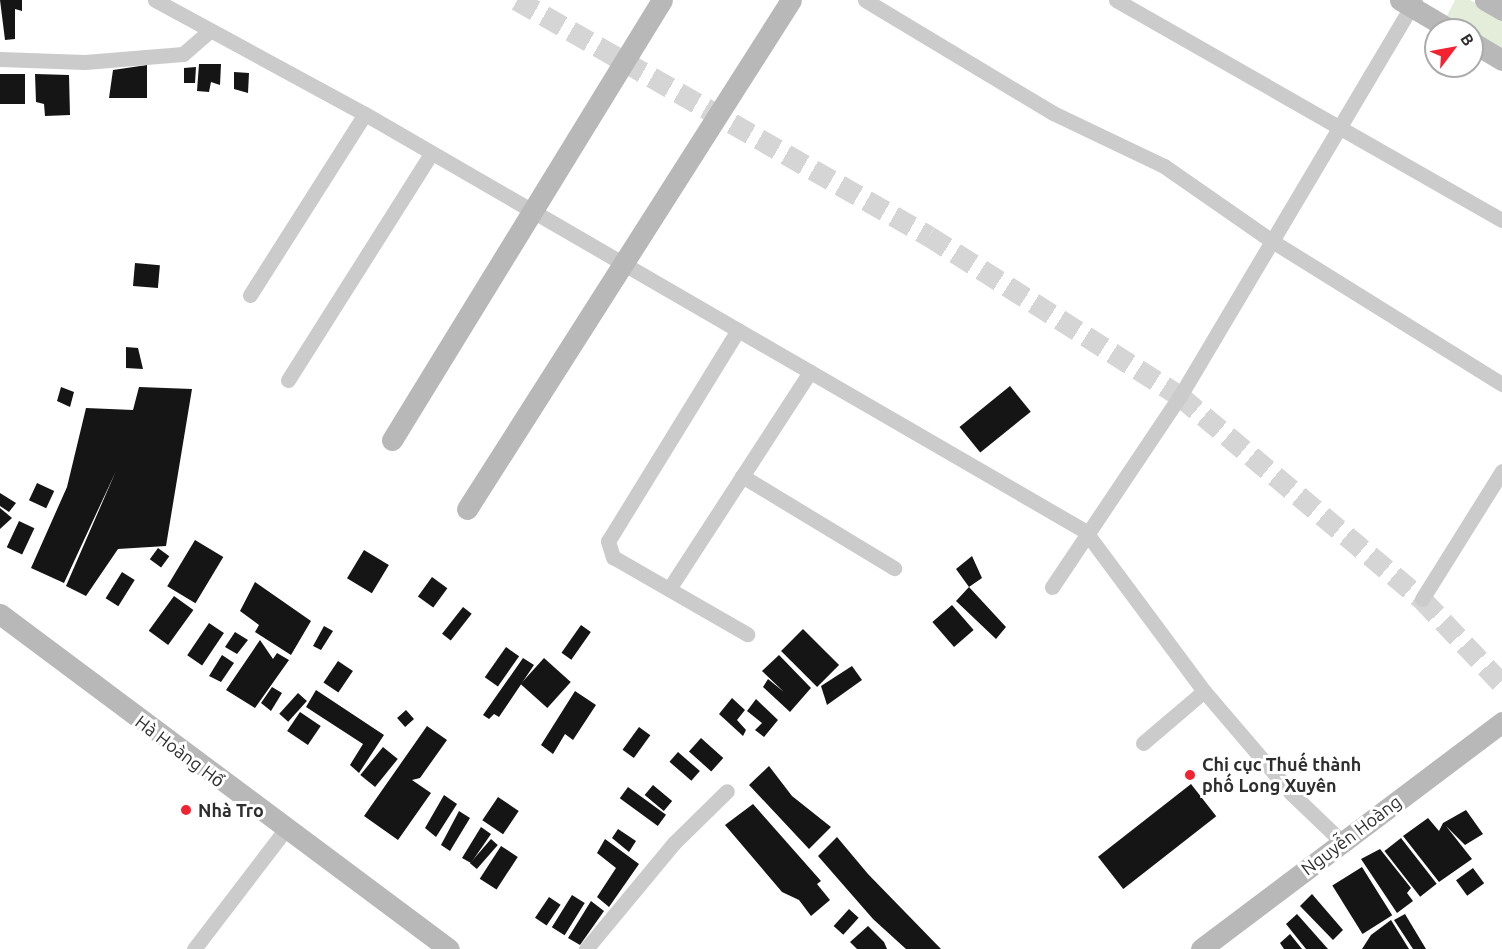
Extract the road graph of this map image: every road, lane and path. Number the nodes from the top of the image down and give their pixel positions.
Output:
1 (155, 0) edge
2 (662, 0) edge
3 (791, 0) edge
4 (865, 0) edge
5 (1116, 0) edge
6 (1485, 0) edge
7 (1409, 2) edge
8 (1502, 10) edge
9 (1433, 18) edge
10 (209, 31) junction
11 (1484, 49) edge
12 (0, 59) edge
13 (1502, 60) edge
14 (364, 114) junction
15 (1340, 128) junction
16 (431, 154) junction
17 (534, 211) junction
18 (1502, 220) edge
19 (1272, 241) junction
20 (624, 264) junction
21 (250, 295) dead end
22 (738, 330) junction
23 (810, 372) junction
24 (288, 380) dead end
25 (1502, 384) edge
26 (392, 440) dead end
27 (1502, 471) edge
28 (742, 476) junction
29 (467, 508) dead end
30 (1087, 534) junction
31 (894, 568) dead end
32 (1052, 587) dead end
33 (669, 589) junction
34 (1422, 599) dead end
35 (0, 614) edge
36 (747, 634) dead end
37 (1204, 691) junction
38 (1500, 727) edge
39 (1143, 743) dead end
40 (727, 791) dead end
41 (285, 830) junction
42 (1341, 841) junction
43 (194, 949) edge
44 (449, 949) edge
45 (586, 949) edge
46 (1201, 949) edge

1 - 10 street
2 - 17 street
3 - 20 street
4 - 19 street
5 - 15 street
6 - 8 street
7 - 9 street
7 - 15 street
10 - 12 street
10 - 14 street
11 - 13 street
14 - 16 street
14 - 21 street
15 - 18 street
15 - 19 street
16 - 17 street
16 - 24 street
17 - 20 street
17 - 26 street
19 - 25 street
19 - 30 street
20 - 22 street
20 - 29 street
22 - 23 street
22 - 33 street
23 - 28 street
23 - 30 street
27 - 34 street
28 - 31 street
28 - 33 street
30 - 32 street
30 - 37 street
33 - 36 street
35 - 41 street, Hà Hoàng Hổ
37 - 39 street
37 - 42 street
38 - 42 street, Nguyễn Hoàng
40 - 45 street
41 - 43 street
41 - 44 street, Hà Hoàng Hổ
42 - 46 street, Nguyễn Hoàng

